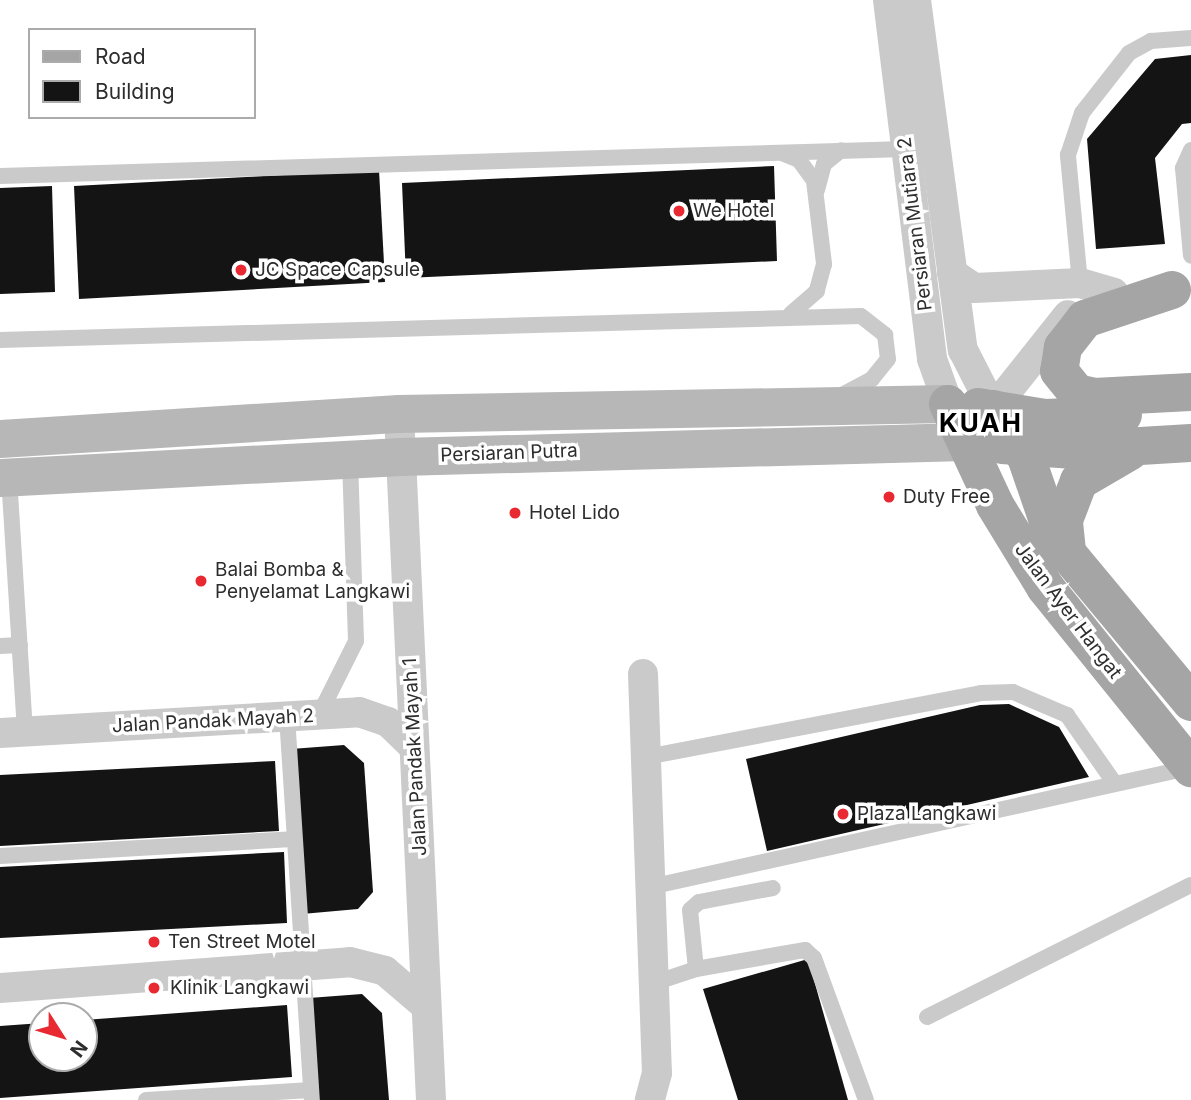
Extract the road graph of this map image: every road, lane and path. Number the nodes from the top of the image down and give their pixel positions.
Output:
1 (888, 0) edge
2 (916, 0) edge
3 (1191, 38) edge
4 (906, 149) junction
5 (772, 150) junction
6 (841, 150) junction
7 (1191, 150) edge
8 (0, 176) edge
9 (817, 194) junction
10 (1191, 256) edge
11 (952, 273) junction
12 (1080, 283) junction
13 (1182, 288) edge
14 (1114, 293) junction
15 (791, 314) junction
16 (0, 340) edge
17 (1191, 392) edge
18 (948, 404) junction
19 (820, 405) junction
20 (993, 409) junction
21 (1191, 410) edge
22 (399, 414) junction
23 (204, 424) junction
24 (0, 439) edge
25 (965, 442) junction
26 (1191, 443) edge
27 (1018, 446) junction
28 (1144, 446) junction
29 (401, 457) junction
30 (350, 460) junction
31 (205, 467) junction
32 (5, 478) edge
33 (6, 523) edge
34 (1067, 553) junction
35 (20, 645) junction
36 (0, 646) edge
37 (643, 674) dead end
38 (1191, 702) edge
39 (319, 715) junction
40 (287, 716) junction
41 (13, 733) edge
42 (414, 747) junction
43 (646, 757) junction
44 (1191, 768) edge
45 (1113, 781) junction
46 (293, 839) junction
47 (0, 856) edge
48 (1191, 885) edge
49 (650, 887) junction
50 (773, 888) dead end
51 (303, 965) junction
52 (696, 969) junction
53 (654, 982) junction
54 (0, 988) edge
55 (426, 1006) junction
56 (928, 1017) dead end
57 (312, 1095) edge
58 (146, 1100) edge
59 (430, 1100) edge
60 (650, 1100) edge
61 (866, 1100) edge

1 - 4 street, Persiaran Mutiara 2
2 - 11 street, Persiaran Mutiara 2
3 - 12 lane
4 - 6 lane
4 - 18 street, Persiaran Mutiara 2
5 - 6 lane
5 - 8 lane
5 - 9 lane
6 - 9 lane
7 - 10 lane
9 - 15 lane
11 - 12 street
11 - 20 street, Persiaran Mutiara 2
12 - 14 street
13 - 14 street
13 - 17 main road
14 - 20 street
15 - 16 lane
15 - 19 lane
18 - 19 main road
18 - 20 main road
18 - 25 main road, Persiaran Mutiara 2
19 - 22 main road
20 - 21 main road
20 - 27 main road, Persiaran Mutiara 2
22 - 23 main road
22 - 29 street, Jalan Pandak Mayah 1
23 - 24 main road
23 - 31 main road
25 - 27 main road, Persiaran Putra
25 - 29 main road, Persiaran Putra
25 - 44 main road, Jalan Ayer Hangat
26 - 28 main road, Persiaran Putra
27 - 28 main road, Persiaran Putra
27 - 34 main road, Jalan Ayer Hangat
28 - 34 main road
29 - 30 main road, Persiaran Putra
29 - 42 street, Jalan Pandak Mayah 1
30 - 31 main road, Persiaran Putra
30 - 39 lane
31 - 32 main road, Persiaran Putra
32 - 33 lane
33 - 35 lane
34 - 38 main road, Jalan Ayer Hangat
35 - 36 lane
35 - 41 lane
37 - 43 street
39 - 40 street, Jalan Pandak Mayah 2
39 - 42 street, Jalan Pandak Mayah 2
40 - 41 street, Jalan Pandak Mayah 2
40 - 46 lane
42 - 55 street, Jalan Pandak Mayah 1
43 - 45 lane
43 - 49 street
44 - 45 lane
45 - 49 lane
46 - 47 lane
46 - 51 lane
48 - 56 lane
49 - 53 street
50 - 52 lane
51 - 54 street
51 - 55 street
51 - 57 lane
52 - 53 lane
52 - 61 lane
53 - 60 street
55 - 59 street, Jalan Pandak Mayah 1
57 - 58 lane

